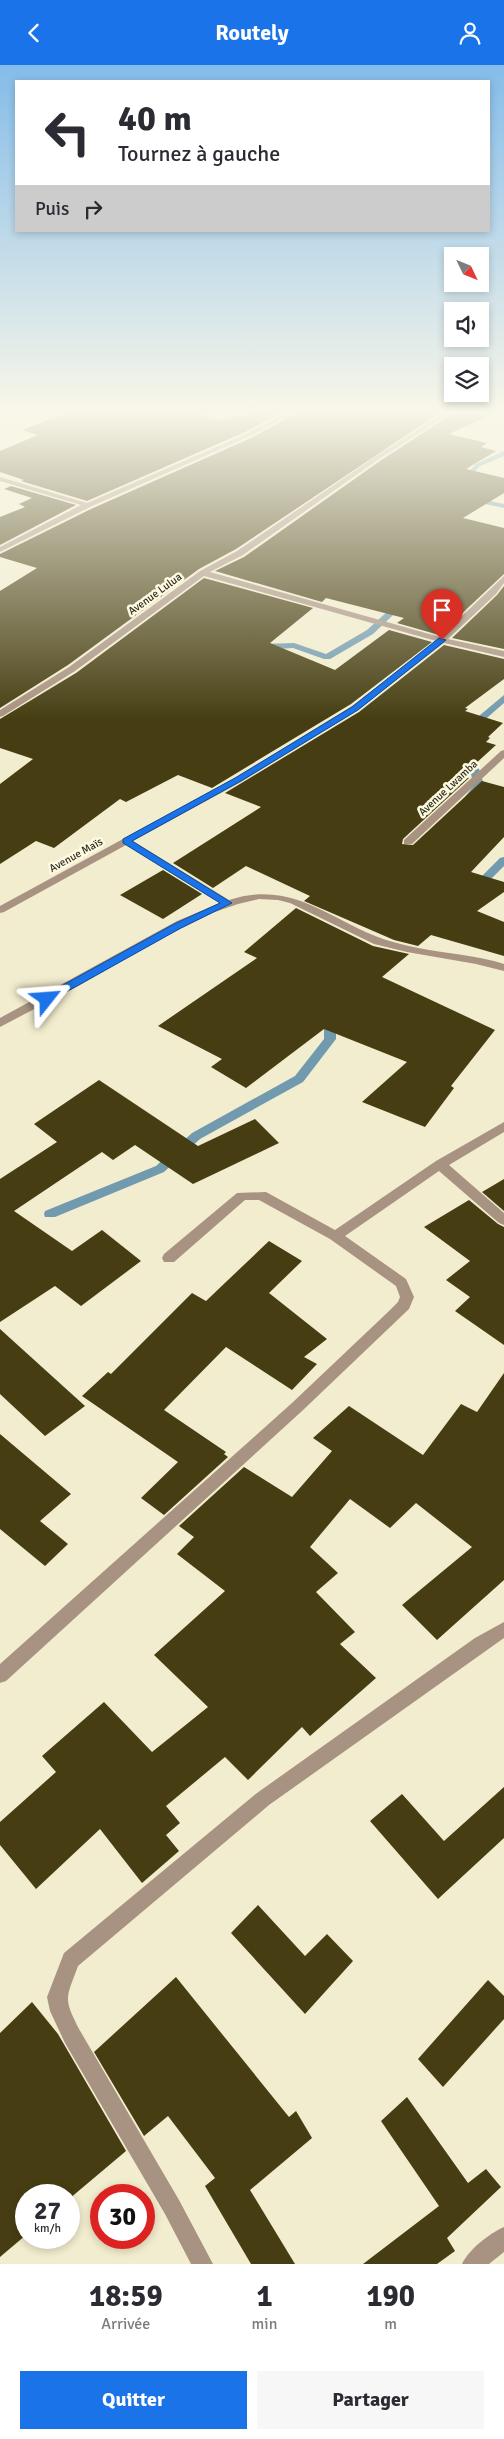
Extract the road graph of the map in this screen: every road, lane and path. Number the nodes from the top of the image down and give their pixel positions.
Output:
1 (68, 515) edge
2 (295, 515) edge
3 (0, 550) edge
4 (203, 573) junction
5 (504, 578) edge
6 (442, 640) junction
7 (504, 654) edge
8 (0, 714) edge
9 (504, 753) edge
10 (126, 841) junction
11 (408, 842) dead end
12 (227, 903) junction
13 (0, 910) edge
14 (504, 968) edge
15 (0, 1023) edge
16 (504, 1126) edge
17 (440, 1164) junction
18 (504, 1220) edge
19 (335, 1236) junction
20 (169, 1258) dead end
21 (504, 1629) edge
22 (0, 1675) edge
23 (504, 2238) edge
24 (202, 2264) edge
25 (473, 2264) edge

1 - 3 street
2 - 4 street, Avenue Lulua
4 - 6 street
4 - 8 street, Avenue Lulua
5 - 6 street, Avenue Maïs
6 - 7 street
6 - 10 street, Avenue Maïs
9 - 11 street, Avenue Lwamba
10 - 12 street
10 - 13 street, Avenue Maïs
12 - 14 street
12 - 15 street
16 - 17 street
17 - 18 street
17 - 19 street
19 - 20 street
19 - 22 street
21 - 24 street
23 - 25 street

